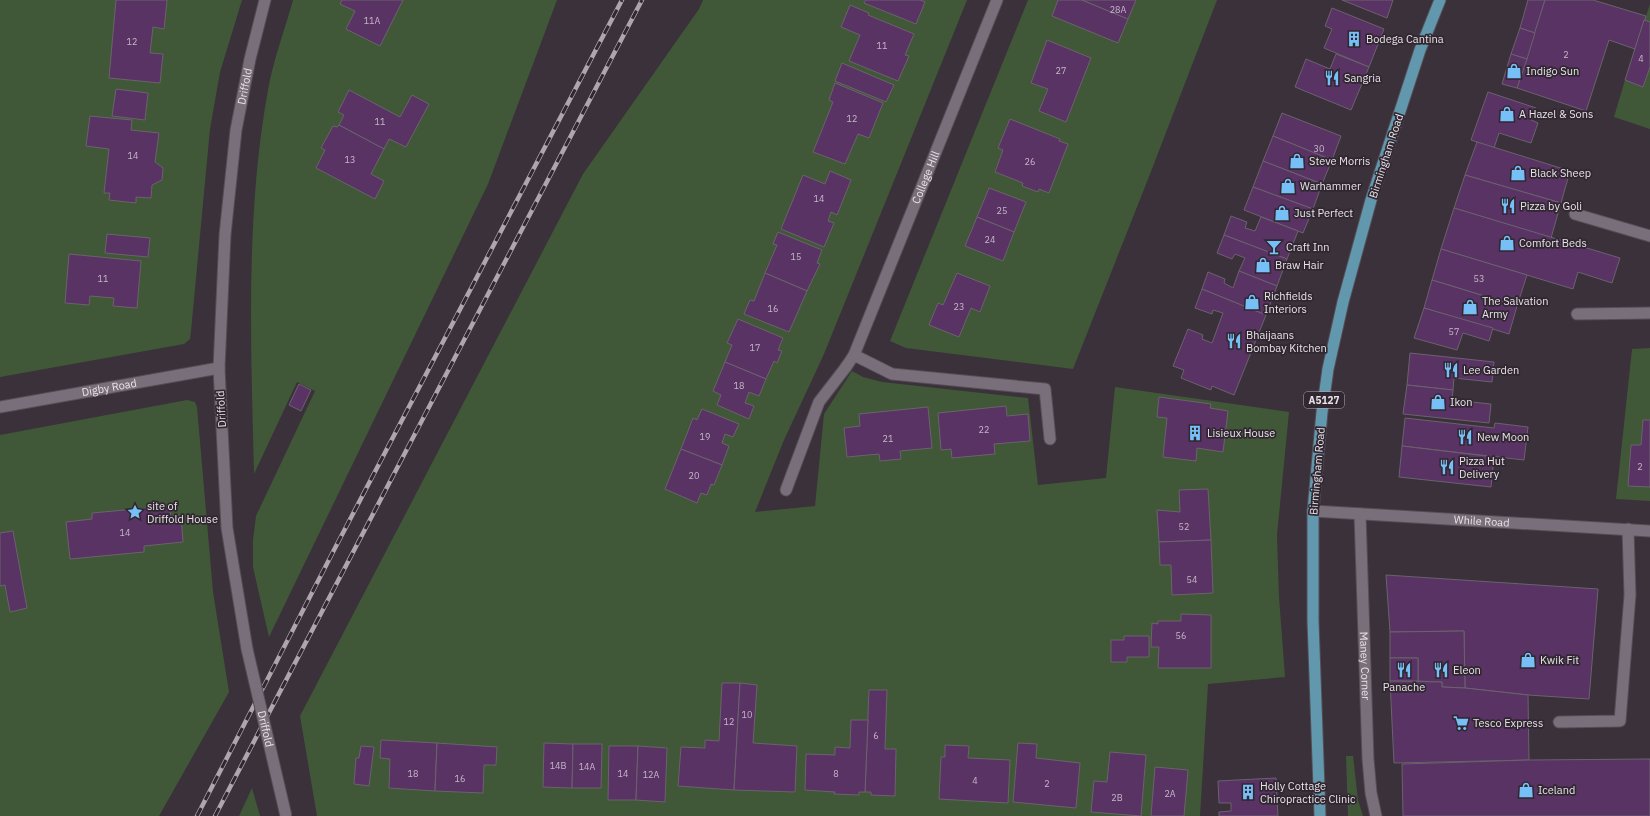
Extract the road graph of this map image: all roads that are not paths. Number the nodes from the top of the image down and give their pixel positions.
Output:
1 (265, 0) edge
2 (997, 0) edge
3 (1440, 0) edge
4 (1575, 214) dead end
5 (1650, 236) edge
6 (1650, 313) edge
7 (1576, 314) dead end
8 (854, 355) junction
9 (219, 368) junction
10 (0, 406) edge
11 (1050, 439) dead end
12 (786, 490) dead end
13 (1313, 511) junction
14 (1360, 514) junction
15 (1628, 529) junction
16 (1650, 531) edge
17 (1559, 722) dead end
18 (286, 816) edge
19 (1320, 816) edge
20 (1376, 816) edge

1 - 9 street, Driffold
2 - 8 street, College Hill
3 - 13 main road, Birmingham Road / A5127
4 - 5 street
6 - 7 street
8 - 11 street
8 - 12 street, College Hill
9 - 10 street, Digby Road
9 - 18 street, Driffold, bridge
13 - 14 street, While Road
13 - 19 main road, Birmingham Road / A5127
14 - 15 street, While Road
14 - 20 street, Maney Corner
15 - 16 street, While Road
15 - 17 street

